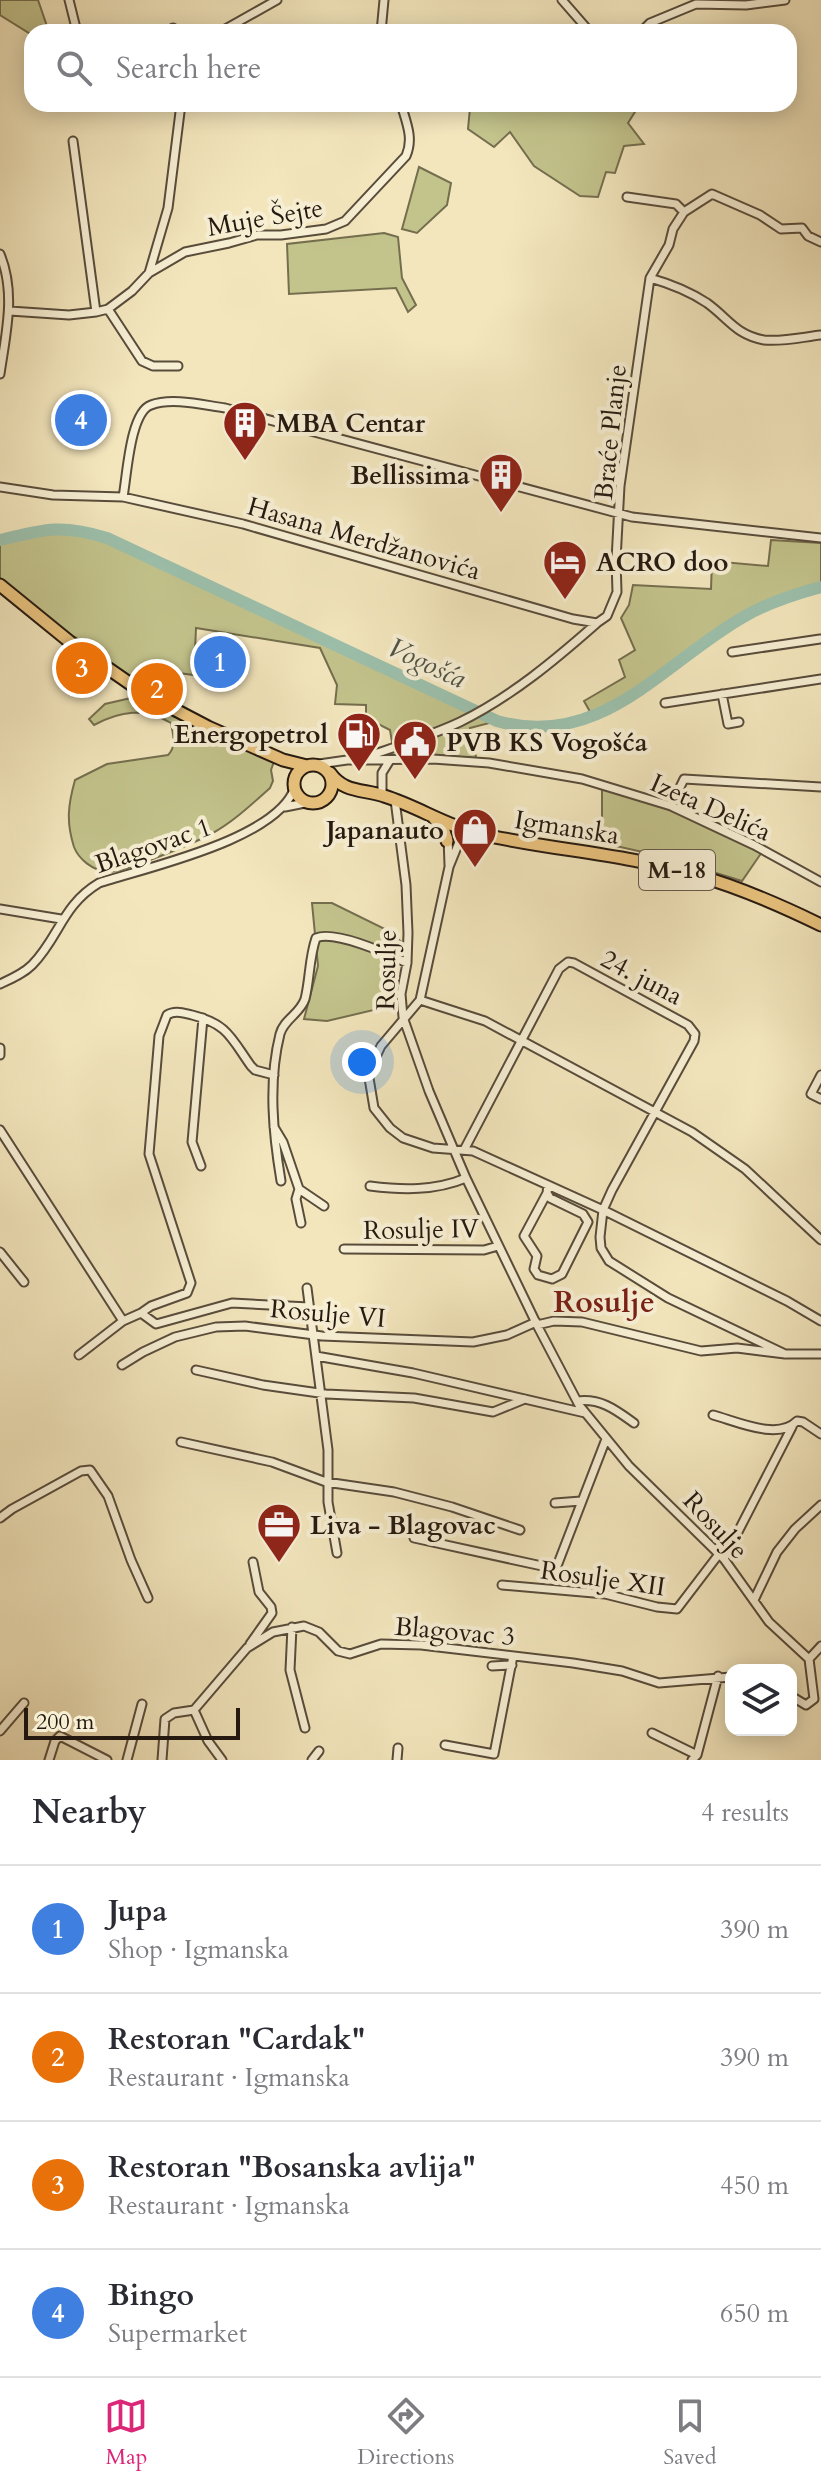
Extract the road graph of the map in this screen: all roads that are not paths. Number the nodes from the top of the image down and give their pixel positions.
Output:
1 (69, 0) edge
2 (277, 0) edge
3 (384, 0) edge
4 (562, 0) edge
5 (785, 0) edge
6 (75, 24) edge
7 (234, 24) edge
8 (382, 24) edge
9 (583, 24) edge
10 (649, 24) edge
11 (180, 112) edge
12 (403, 112) edge
13 (73, 141) dead end
14 (627, 197) dead end
15 (684, 212) junction
16 (821, 242) edge
17 (0, 254) edge
18 (149, 273) junction
19 (650, 278) junction
20 (108, 309) junction
21 (10, 311) junction
22 (96, 312) junction
23 (821, 335) edge
24 (178, 366) dead end
25 (0, 374) edge
26 (0, 487) edge
27 (123, 497) junction
28 (618, 512) junction
29 (821, 538) edge
30 (0, 585) edge
31 (597, 623) junction
32 (821, 640) edge
33 (732, 652) dead end
34 (821, 679) edge
35 (722, 694) junction
36 (665, 703) dead end
37 (739, 722) dead end
38 (283, 760) junction
39 (358, 760) junction
40 (390, 760) junction
41 (336, 761) junction
42 (309, 765) junction
43 (329, 772) junction
44 (295, 783) junction
45 (821, 787) edge
46 (351, 790) junction
47 (382, 795) junction
48 (326, 798) junction
49 (395, 800) junction
50 (310, 802) junction
51 (671, 806) junction
52 (285, 807) junction
53 (433, 818) junction
54 (451, 825) junction
55 (464, 830) junction
56 (447, 841) junction
57 (449, 867) junction
58 (821, 882) edge
59 (0, 909) edge
60 (61, 919) junction
61 (821, 925) edge
62 (407, 963) junction
63 (0, 984) edge
64 (420, 1000) junction
65 (403, 1017) junction
66 (203, 1018) junction
67 (521, 1040) junction
68 (0, 1048) edge
69 (0, 1055) edge
70 (274, 1075) junction
71 (821, 1075) edge
72 (821, 1099) edge
73 (654, 1112) junction
74 (273, 1125) junction
75 (0, 1130) edge
76 (3, 1140) edge
77 (454, 1150) junction
78 (464, 1150) junction
79 (201, 1166) dead end
80 (466, 1178) junction
81 (281, 1181) dead end
82 (370, 1186) dead end
83 (299, 1189) junction
84 (547, 1189) junction
85 (324, 1206) dead end
86 (603, 1210) junction
87 (301, 1223) dead end
88 (821, 1240) edge
89 (498, 1246) junction
90 (344, 1249) dead end
91 (0, 1252) edge
92 (24, 1282) dead end
93 (307, 1288) dead end
94 (309, 1307) junction
95 (141, 1313) junction
96 (123, 1321) junction
97 (821, 1321) edge
98 (536, 1324) junction
99 (312, 1335) junction
100 (785, 1354) junction
101 (821, 1354) edge
102 (79, 1355) dead end
103 (316, 1356) junction
104 (122, 1365) dead end
105 (196, 1370) dead end
106 (320, 1393) junction
107 (525, 1399) junction
108 (577, 1401) junction
109 (585, 1413) junction
110 (713, 1415) dead end
111 (634, 1423) dead end
112 (792, 1427) junction
113 (821, 1434) edge
114 (606, 1439) junction
115 (181, 1442) dead end
116 (326, 1482) junction
117 (581, 1501) junction
118 (555, 1503) dead end
119 (820, 1509) edge
120 (0, 1518) edge
121 (520, 1530) dead end
122 (414, 1538) dead end
123 (337, 1553) dead end
124 (722, 1557) junction
125 (253, 1562) dead end
126 (502, 1585) dead end
127 (148, 1598) dead end
128 (754, 1600) junction
129 (292, 1627) junction
130 (821, 1646) edge
131 (247, 1648) junction
132 (809, 1659) junction
133 (512, 1660) junction
134 (492, 1666) dead end
135 (718, 1676) junction
136 (725, 1677) edge
137 (797, 1700) edge
138 (24, 1703) dead end
139 (142, 1704) dead end
140 (194, 1710) junction
141 (305, 1728) dead end
142 (0, 1731) edge
143 (652, 1733) dead end
144 (445, 1745) dead end
145 (398, 1748) dead end
146 (319, 1751) dead end
147 (695, 1757) edge
148 (49, 1760) edge
149 (107, 1760) edge
150 (127, 1760) edge
151 (162, 1760) edge
152 (222, 1760) edge
153 (312, 1760) edge
154 (397, 1760) edge

1 - 6 street
2 - 7 street
3 - 8 street
4 - 9 street
5 - 10 street
11 - 18 street, Muje Šejte
12 - 18 street, Muje Šejte
13 - 22 street
14 - 15 street
15 - 16 street
15 - 19 street, Braće Planje
17 - 21 street
18 - 20 street, Muje Šejte
19 - 23 street
19 - 28 street, Braće Planje
20 - 22 street, Muje Šejte
20 - 24 street
21 - 22 street, Muje Šejte
21 - 25 street
26 - 27 street, Hasana Merdžanovića
27 - 28 street
27 - 31 street, Hasana Merdžanovića
28 - 29 street, Braće Planje
28 - 31 street
30 - 38 main road, M-18
31 - 39 street
32 - 33 street
34 - 35 street
35 - 36 street
35 - 37 street
38 - 42 main road, M-18
38 - 44 main road
39 - 40 street, Izeta Delića
39 - 41 street, Izeta Delića
40 - 47 street
40 - 51 street, Izeta Delića
41 - 42 street, Izeta Delića
41 - 43 street
42 - 43 main road, M-18
42 - 44 main road
43 - 46 main road, Igmanska / M-18
43 - 48 main road
44 - 50 main road
44 - 52 street, Blagovac 1
45 - 51 street
46 - 47 main road, Igmanska / M-18
46 - 48 main road, Igmanska / M-18
47 - 49 main road, Igmanska / M-18
48 - 50 main road, M-18
49 - 53 main road, Igmanska / M-18
49 - 62 street, Rosulje
50 - 52 street
51 - 58 street, Izeta Delića
52 - 60 street, Blagovac 1
53 - 54 main road, Igmanska / M-18
53 - 56 main road
54 - 55 main road, Igmanska / M-18
54 - 56 street
55 - 57 street
55 - 61 main road, Igmanska / M-18
56 - 57 street
57 - 64 street
59 - 60 street
60 - 63 street, Blagovac 1
62 - 65 street, Rosulje
62 - 70 street
64 - 65 street
64 - 67 street
65 - 77 street, Rosulje
65 - 77 street
66 - 70 street
66 - 79 street
66 - 95 street
67 - 73 street
67 - 73 street, 24. juna
67 - 78 street
68 - 69 street
70 - 74 street
71 - 72 street
73 - 86 street, 24. juna
73 - 88 street
74 - 81 street
74 - 83 street
75 - 76 street
76 - 96 street
77 - 78 street
77 - 80 street, Rosulje
78 - 84 street
80 - 82 street
80 - 89 street, Rosulje
83 - 85 street
83 - 87 street
84 - 84 street
84 - 86 street
86 - 97 street
86 - 100 street, 24. juna
89 - 90 street, Rosulje IV
89 - 98 street, Rosulje
91 - 92 street
93 - 94 street
94 - 95 street
94 - 99 street
95 - 96 street
96 - 102 street
98 - 99 street, Rosulje VI
98 - 100 street
98 - 108 street, Rosulje
99 - 103 street
99 - 104 street, Rosulje VI
100 - 101 street
103 - 106 street
103 - 107 street
105 - 106 street
106 - 107 street
106 - 116 street
107 - 109 street
108 - 109 street, Rosulje
108 - 111 street
109 - 114 street, Rosulje
110 - 112 street
112 - 113 street
112 - 124 street
114 - 117 street
114 - 124 street, Rosulje
115 - 116 street
116 - 121 street
116 - 123 street
117 - 118 street
117 - 122 street
119 - 128 street
120 - 127 street
124 - 126 street, Rosulje XII
124 - 128 street, Rosulje
125 - 131 street
128 - 132 street
129 - 131 street
129 - 133 street, Blagovac 3
129 - 141 street
130 - 132 street
131 - 140 street
132 - 137 street
133 - 134 street
133 - 135 street, Blagovac 3
133 - 144 street
135 - 136 street, Blagovac 3
135 - 147 street
138 - 142 street
139 - 150 street
140 - 151 street
140 - 152 street
143 - 147 street
145 - 154 street
146 - 153 street
148 - 149 street

